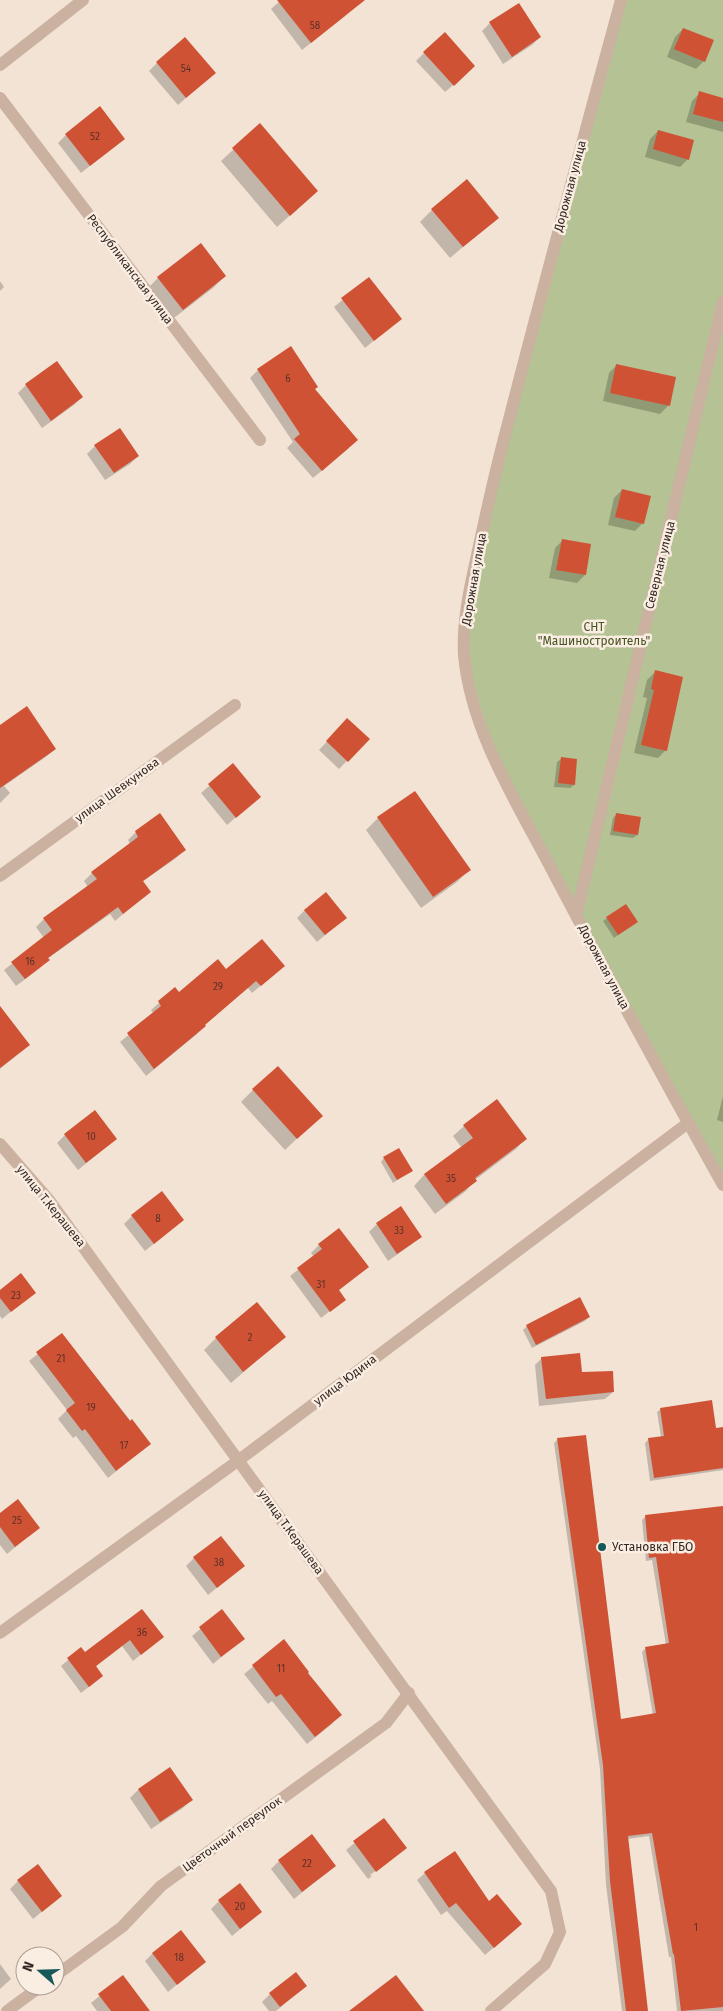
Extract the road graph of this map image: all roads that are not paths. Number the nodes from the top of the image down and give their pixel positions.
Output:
1 (83, 0) edge
2 (621, 0) edge
3 (0, 65) edge
4 (0, 98) edge
5 (723, 302) edge
6 (260, 440) dead end
7 (235, 705) dead end
8 (0, 876) edge
9 (576, 914) junction
10 (688, 1123) junction
11 (0, 1144) edge
12 (723, 1185) edge
13 (239, 1460) junction
14 (0, 1633) edge
15 (409, 1693) junction
16 (65, 1969) edge
17 (27, 1996) edge
18 (7, 2011) edge
19 (491, 2011) edge

1 - 3 street
2 - 9 street, Дорожная улица
4 - 6 street, Республиканская улица
5 - 9 street, Северная улица
7 - 8 street, улица Шевкунова
9 - 10 street, Дорожная улица
10 - 12 street, Дорожная улица
10 - 13 street, улица Юдина
11 - 13 street, улица Т.Керашева
13 - 14 street, улица Юдина
13 - 15 street, улица Т.Керашева
15 - 16 street, Цветочный переулок
15 - 19 street, улица Т.Керашева
17 - 18 street

